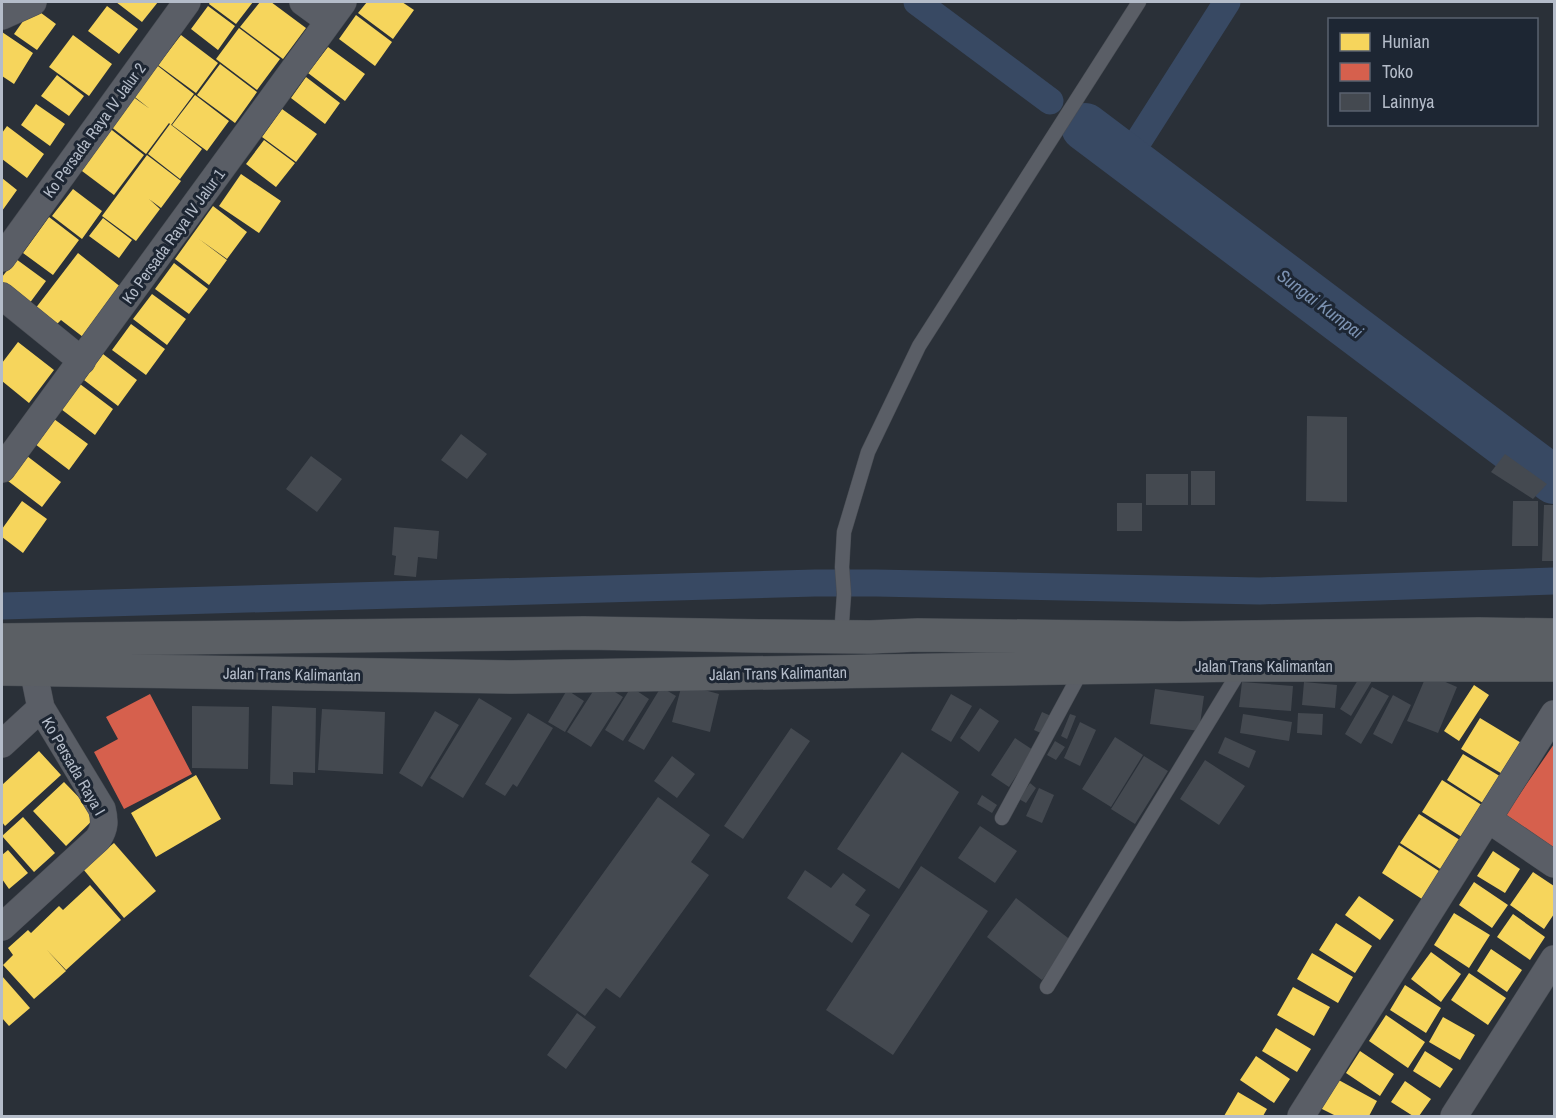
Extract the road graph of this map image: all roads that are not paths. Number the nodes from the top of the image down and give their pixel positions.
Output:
1 (33, 2) edge
2 (187, 2) edge
3 (303, 2) edge
4 (1139, 2) edge
5 (336, 11) edge
6 (2, 16) edge
7 (2, 258) edge
8 (2, 296) edge
9 (82, 361) junction
10 (2, 470) edge
11 (513, 635) junction
12 (1554, 635) edge
13 (841, 636) junction
14 (2, 640) edge
15 (1243, 665) junction
16 (1554, 665) edge
17 (1083, 668) junction
18 (17, 669) edge
19 (510, 677) junction
20 (41, 708) junction
21 (1554, 714) edge
22 (2, 744) edge
23 (1002, 818) dead end
24 (1488, 819) junction
25 (1554, 864) edge
26 (2, 927) edge
27 (1554, 958) edge
28 (1047, 987) dead end
29 (1301, 1116) edge
30 (1454, 1116) edge

1 - 6 street
2 - 7 street, Ko Persada Raya IV Jalur 2
3 - 5 street
4 - 13 lane
5 - 9 street, Ko Persada Raya IV Jalur 1
8 - 9 street
9 - 10 street, Ko Persada Raya IV Jalur 1
11 - 13 highway, Jalan Trans Kalimantan
11 - 14 highway, Jalan Trans Kalimantan
11 - 19 highway
12 - 13 highway, Jalan Trans Kalimantan
15 - 16 highway, Jalan Trans Kalimantan
15 - 17 highway, Jalan Trans Kalimantan
15 - 28 lane
17 - 19 highway, Jalan Trans Kalimantan
17 - 23 lane
18 - 19 highway, Jalan Trans Kalimantan
18 - 20 street, Ko Persada Raya I
20 - 22 street
20 - 26 street, Ko Persada Raya I
21 - 24 street
24 - 25 street
24 - 29 street
27 - 30 street

